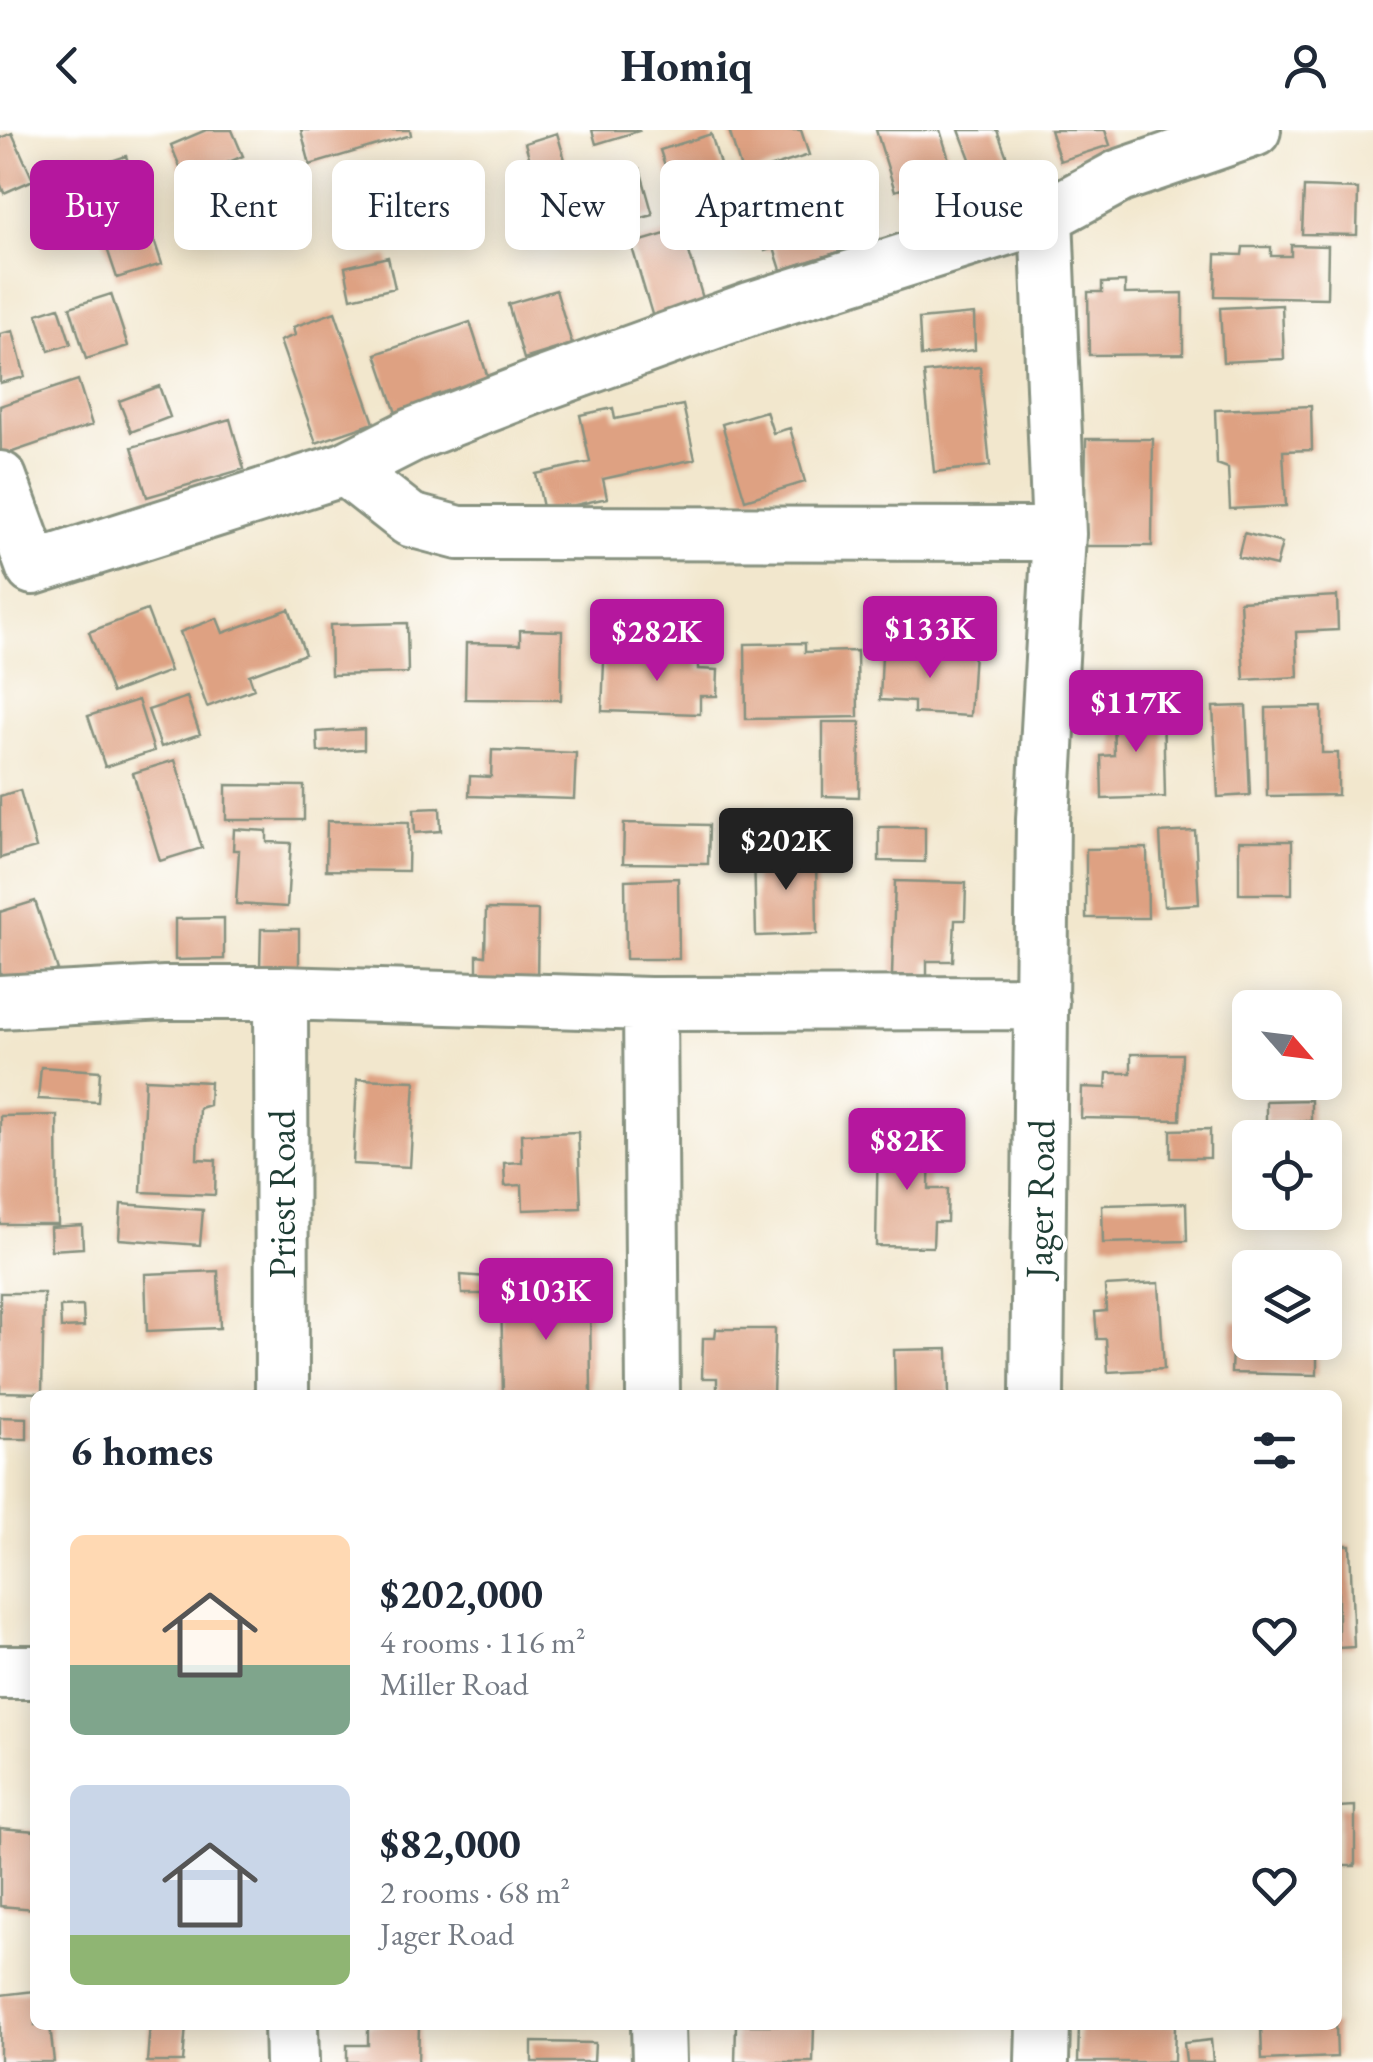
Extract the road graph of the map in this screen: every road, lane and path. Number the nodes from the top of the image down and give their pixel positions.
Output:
1 (1254, 130) edge
2 (1058, 210) edge
3 (938, 250) edge
4 (1047, 250) edge
5 (345, 469) junction
6 (0, 478) edge
7 (1059, 534) junction
8 (281, 993) junction
9 (0, 1002) edge
10 (1042, 1003) junction
11 (650, 1004) junction
12 (282, 1390) edge
13 (653, 1390) edge
14 (1037, 1390) edge
15 (0, 1672) edge
16 (30, 1672) edge
17 (291, 2030) edge
18 (658, 2030) edge
19 (1043, 2030) edge
20 (292, 2062) edge
21 (658, 2062) edge
22 (1042, 2062) edge

1 - 2 street
3 - 5 street
4 - 7 street, Jager Road
5 - 6 street
5 - 7 street
7 - 10 street, Jager Road
8 - 9 street
8 - 11 street
8 - 12 street, Priest Road
10 - 11 street
10 - 14 street, Jager Road
11 - 13 street
15 - 16 street
17 - 20 street
18 - 21 street
19 - 22 street

